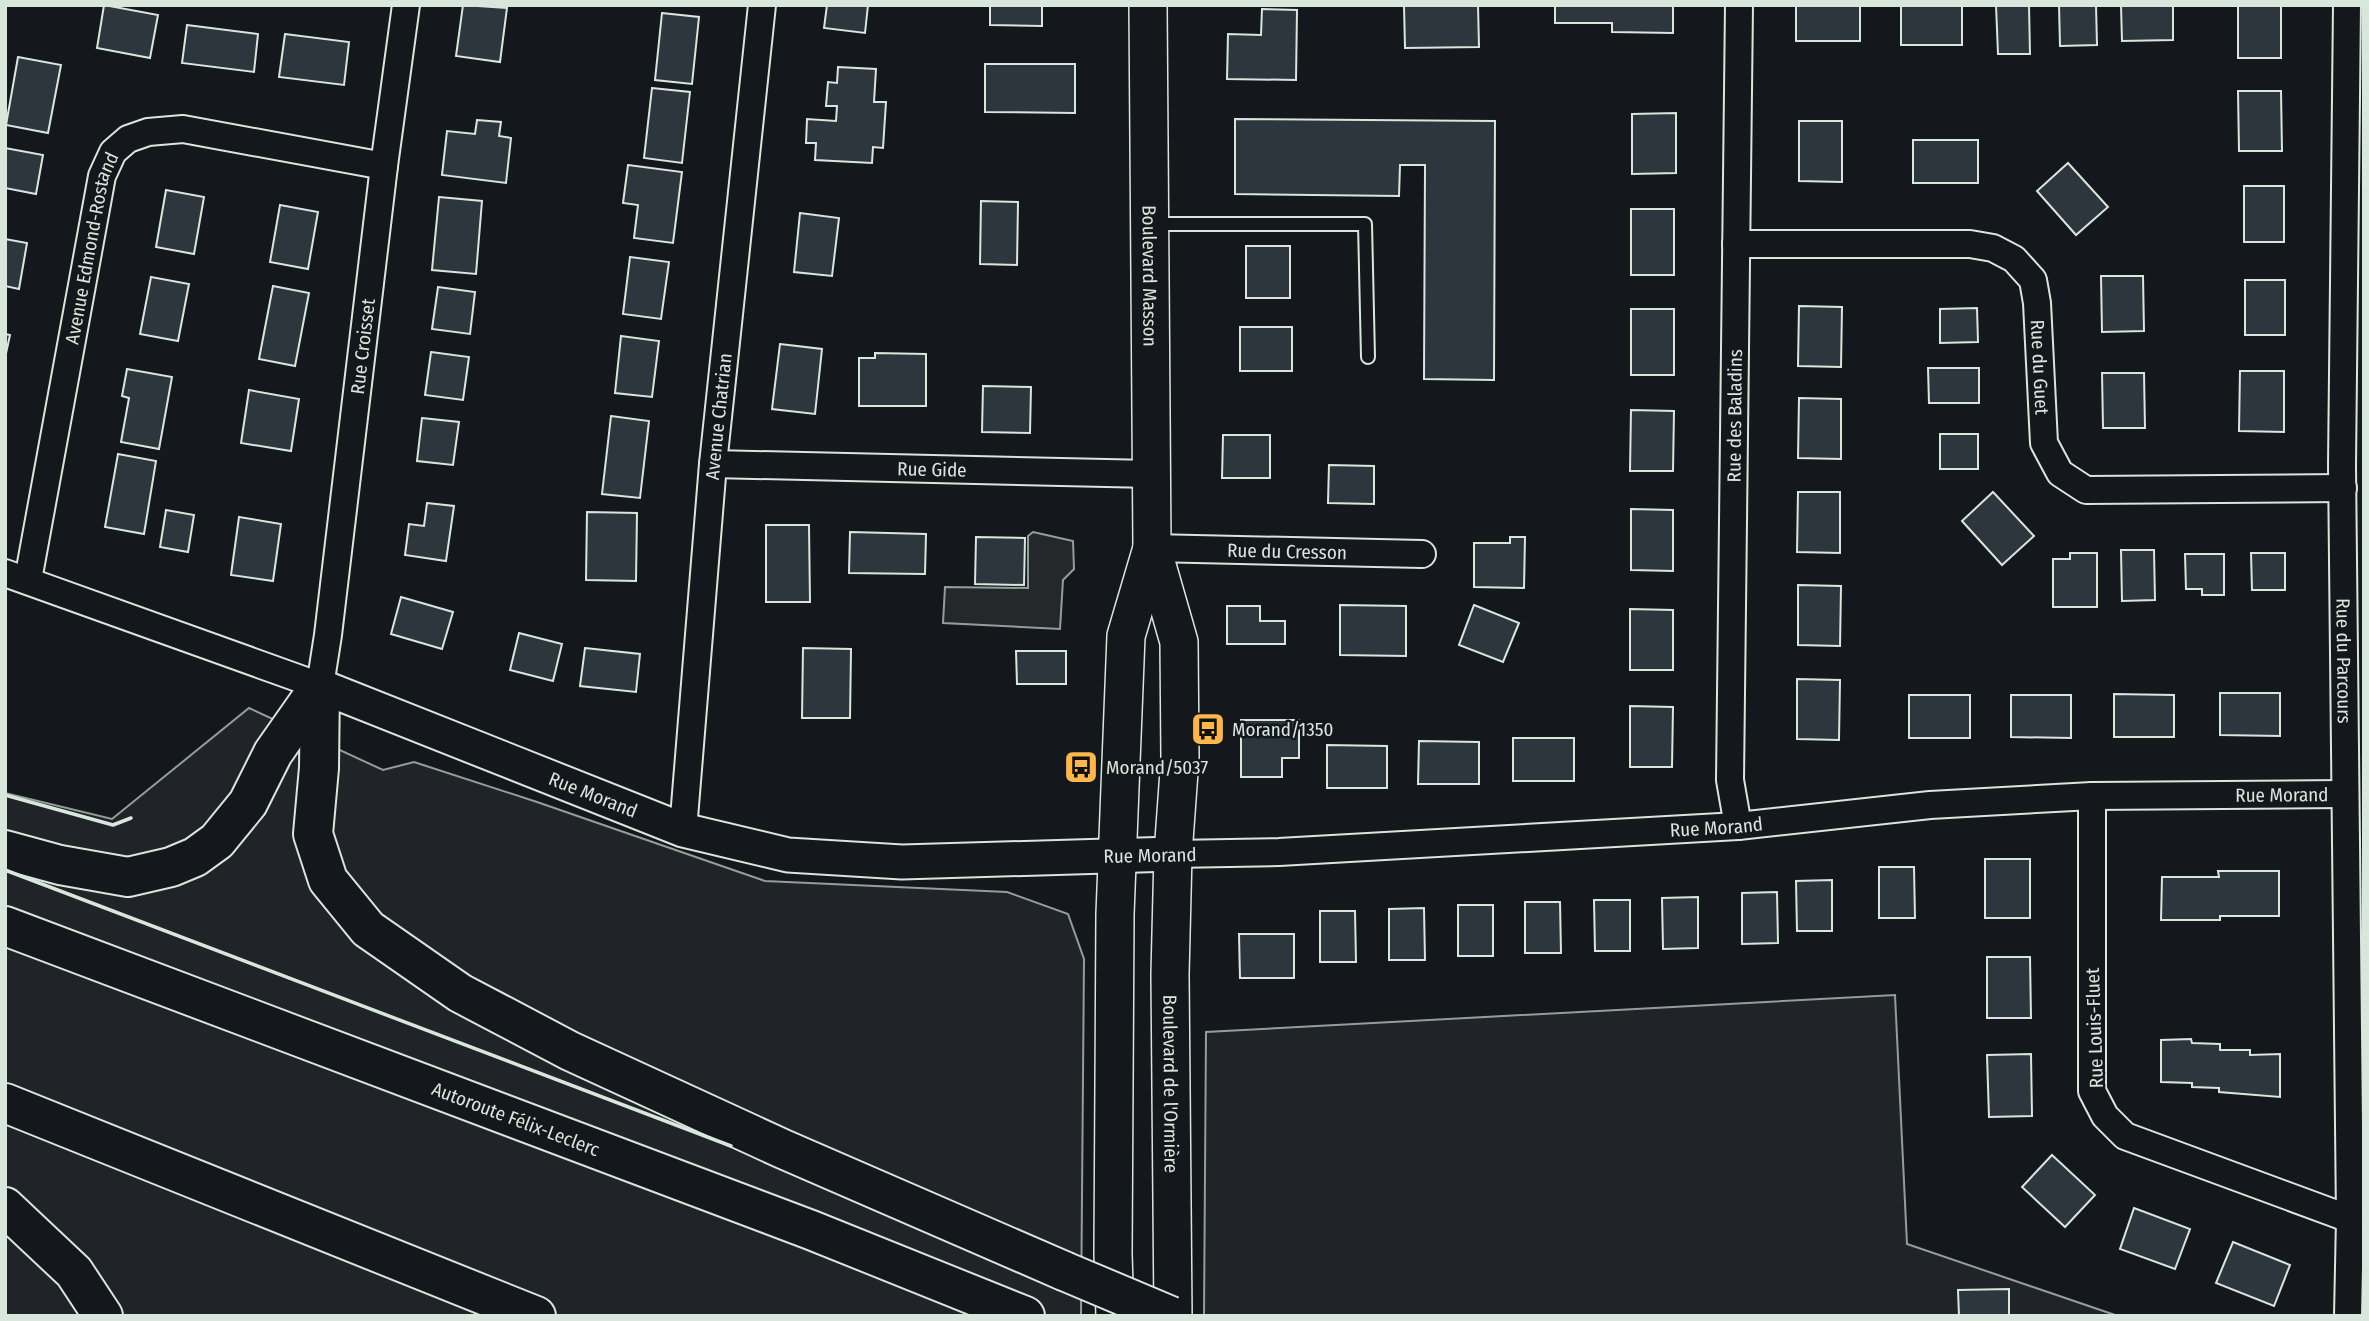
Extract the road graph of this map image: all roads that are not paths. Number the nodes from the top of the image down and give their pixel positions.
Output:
1 (406, 5) edge
2 (762, 5) edge
3 (1148, 5) edge
4 (1739, 5) edge
5 (2347, 5) edge
6 (384, 166) junction
7 (1150, 224) junction
8 (1736, 244) junction
9 (1368, 357) dead end
10 (713, 464) junction
11 (1151, 474) junction
12 (2343, 488) junction
13 (1152, 548) junction
14 (1422, 554) dead end
15 (17, 576) edge
16 (320, 686) junction
17 (2343, 794) junction
18 (2092, 796) junction
19 (1738, 826) junction
20 (682, 830) junction
21 (5, 850) edge
22 (1173, 854) junction
23 (1117, 855) junction
24 (5, 926) edge
25 (5, 1103) edge
26 (5, 1208) edge
27 (2350, 1219) junction
28 (103, 1316) edge
29 (536, 1316) edge
30 (1025, 1316) edge
31 (1115, 1316) edge
32 (1172, 1316) edge
33 (2348, 1316) edge

1 - 6 street, Rue Croisset
2 - 10 street, Avenue Chatrian
3 - 7 main road, Boulevard Masson
4 - 8 street, Rue des Baladins
5 - 12 street, Rue du Parcours
6 - 15 street, Avenue Edmond-Rostand
6 - 16 street, Rue Croisset
7 - 9 lane
7 - 11 main road, Boulevard Masson
8 - 12 street, Rue du Guet
8 - 19 street, Rue des Baladins
10 - 11 street, Rue Gide
10 - 20 street, Avenue Chatrian
11 - 13 main road, Boulevard Masson
12 - 17 street, Rue du Parcours
13 - 14 street, Rue du Cresson
13 - 22 main road, Boulevard Masson
13 - 23 main road, Boulevard Masson
15 - 16 street, Rue Morand
16 - 20 street, Rue Morand
16 - 21 highway
16 - 32 highway, bridge
17 - 18 street, Rue Morand
17 - 27 street, Rue du Parcours
18 - 19 street, Rue Morand
18 - 27 street, Rue Louis-Fluet
19 - 22 street, Rue Morand
20 - 23 street, Rue Morand
22 - 23 street, Rue Morand
22 - 32 main road, Boulevard de l'Ormière
23 - 31 main road
24 - 30 highway, Autoroute Félix-Leclerc
25 - 29 highway
26 - 28 highway
27 - 33 street, Rue du Parcours

